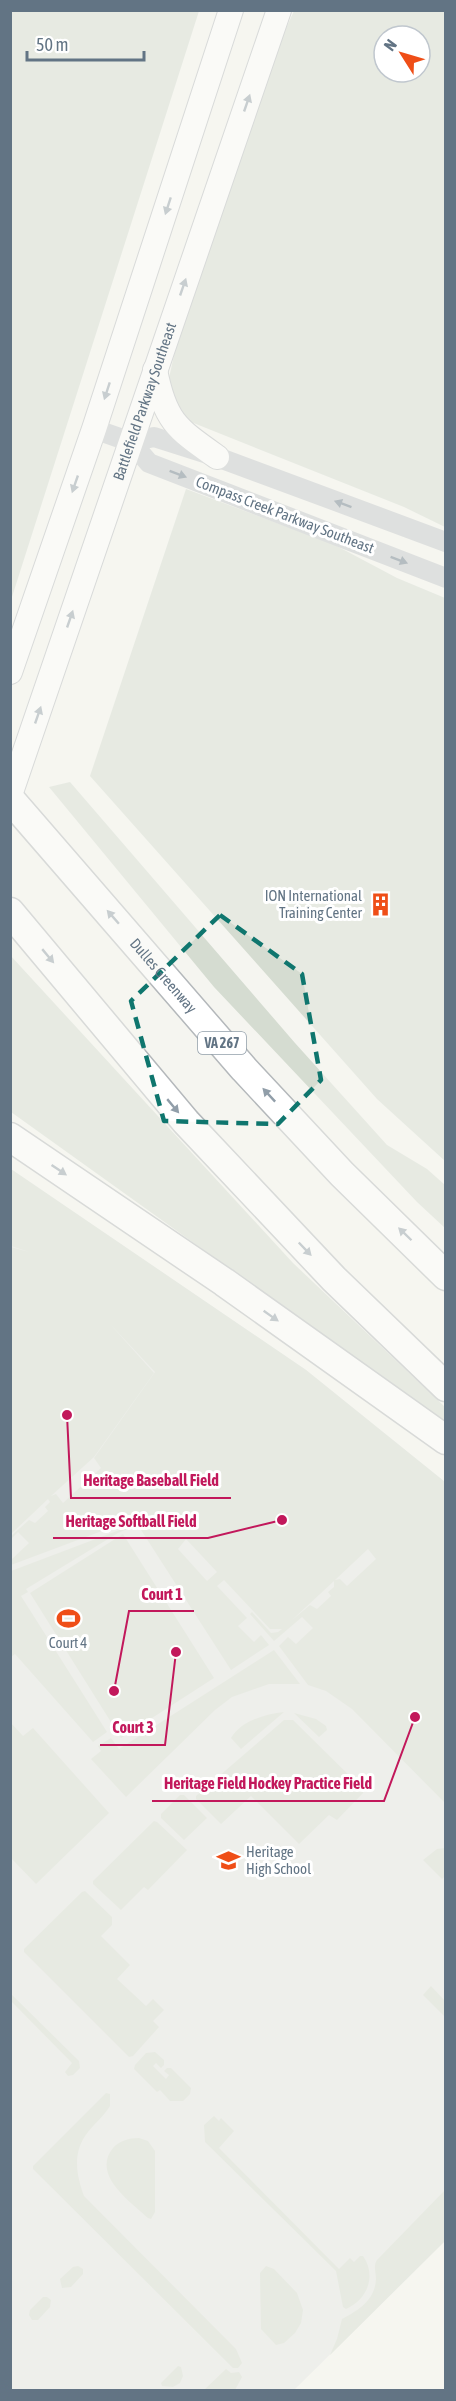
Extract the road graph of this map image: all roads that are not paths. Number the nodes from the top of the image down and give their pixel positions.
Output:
1 (231, 10) edge
2 (279, 10) edge
3 (155, 369) junction
4 (94, 429) junction
5 (131, 442) junction
6 (217, 457) junction
7 (446, 542) edge
8 (446, 578) edge
9 (10, 672) edge
10 (10, 797) edge
11 (10, 912) edge
12 (10, 1137) edge
13 (446, 1276) edge
14 (446, 1387) edge
15 (446, 1440) edge

1 -> 4 main road
3 -> 2 main road, Battlefield Parkway Southeast
3 - 5 main road, Battlefield Parkway Southeast
3 - 6 main road
4 - 5 street, Compass Creek Parkway Southeast
4 -> 9 main road
5 - 6 street, Compass Creek Parkway Southeast
5 -> 8 street, Compass Creek Parkway Southeast
10 -> 5 main road, Battlefield Parkway Southeast
7 -> 6 street, Compass Creek Parkway Southeast
13 -> 10 highway, Dulles Greenway / VA 267
11 -> 14 highway
12 -> 15 highway

